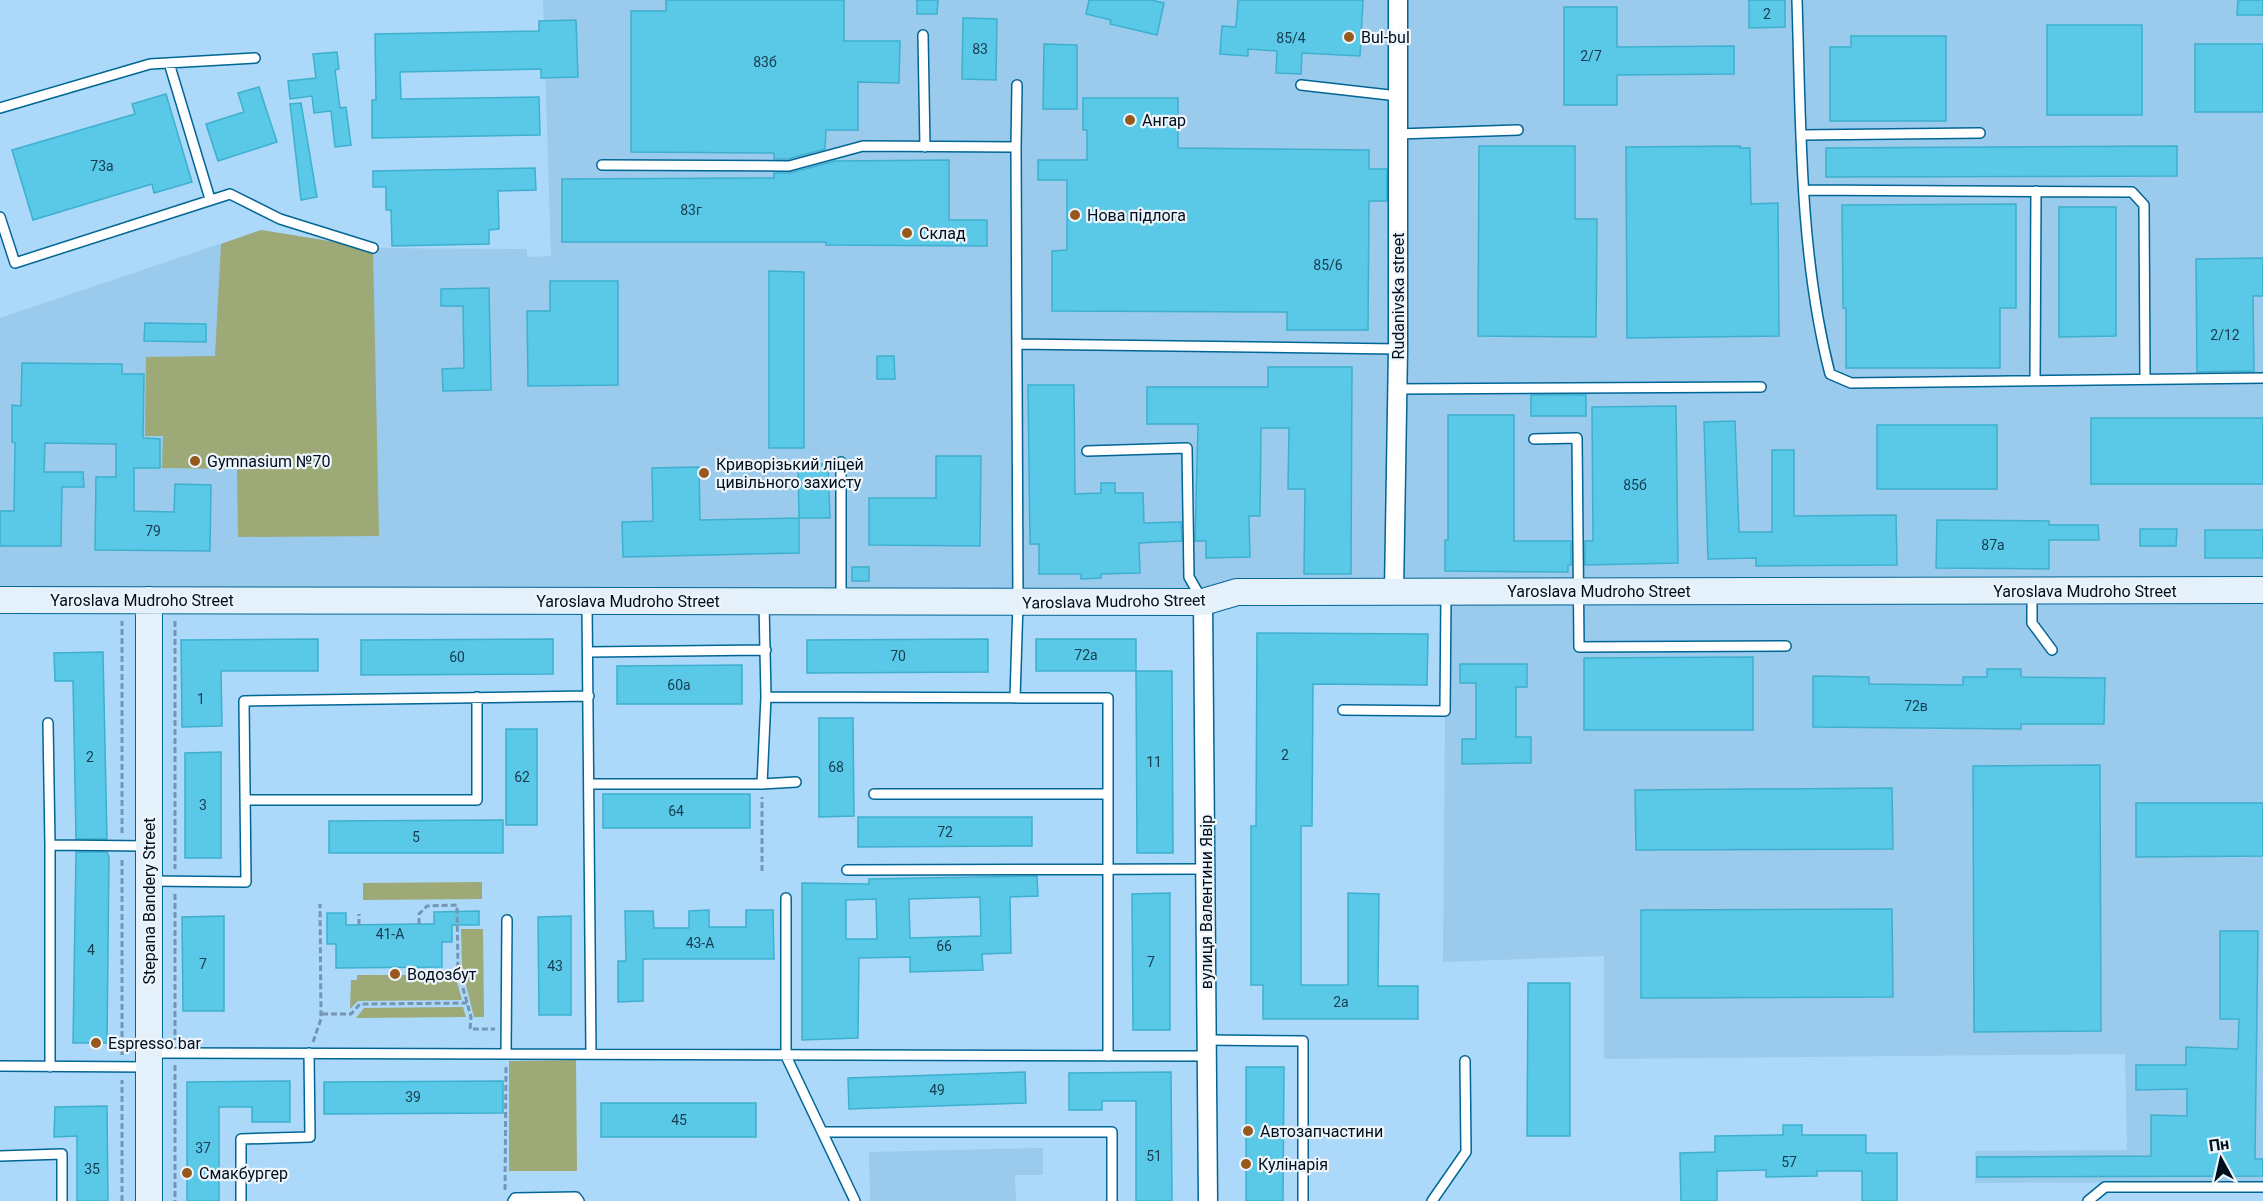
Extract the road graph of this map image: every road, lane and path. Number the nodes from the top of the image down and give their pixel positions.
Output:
1 (1398, 0) edge
2 (1797, 0) edge
3 (923, 35) dead end
4 (255, 58) dead end
5 (169, 63) junction
6 (1017, 85) dead end
7 (1301, 85) dead end
8 (1398, 96) junction
9 (0, 108) edge
10 (1518, 130) dead end
11 (1980, 133) dead end
12 (1398, 134) junction
13 (1802, 135) junction
14 (925, 147) junction
15 (1016, 147) junction
16 (602, 165) dead end
17 (1804, 190) junction
18 (2036, 191) junction
19 (210, 199) junction
20 (0, 217) edge
21 (373, 248) dead end
22 (1017, 344) junction
23 (1398, 349) junction
24 (2263, 378) edge
25 (2145, 379) junction
26 (2035, 380) junction
27 (1761, 387) dead end
28 (1397, 389) junction
29 (1534, 439) dead end
30 (1087, 450) dead end
31 (841, 462) dead end
32 (2263, 590) edge
33 (1577, 591) junction
34 (2032, 591) junction
35 (1394, 592) junction
36 (1446, 592) junction
37 (0, 600) edge
38 (122, 600) junction
39 (149, 600) junction
40 (175, 600) junction
41 (587, 601) junction
42 (764, 602) junction
43 (840, 602) junction
44 (1018, 602) junction
45 (1203, 602) junction
46 (1786, 646) dead end
47 (766, 650) junction
48 (2052, 650) dead end
49 (588, 652) junction
50 (589, 696) junction
51 (477, 697) junction
52 (766, 697) junction
53 (1015, 698) junction
54 (1342, 710) dead end
55 (48, 723) dead end
56 (796, 783) dead end
57 (589, 784) junction
58 (762, 784) junction
59 (874, 794) dead end
60 (1108, 794) junction
61 (245, 800) junction
62 (50, 845) junction
63 (122, 846) junction
64 (149, 846) junction
65 (1108, 869) junction
66 (1206, 869) junction
67 (848, 870) dead end
68 (762, 871) dead end
69 (149, 881) junction
70 (175, 882) junction
71 (786, 898) dead end
72 (320, 904) dead end
73 (359, 914) dead end
74 (507, 920) dead end
75 (419, 924) dead end
76 (359, 925) dead end
77 (467, 1004) junction
78 (321, 1014) junction
79 (506, 1029) junction
80 (1206, 1048) junction
81 (175, 1053) junction
82 (309, 1053) junction
83 (506, 1054) junction
84 (591, 1054) junction
85 (786, 1056) junction
86 (1108, 1056) junction
87 (149, 1060) junction
88 (1465, 1061) dead end
89 (0, 1066) edge
90 (50, 1067) junction
91 (122, 1067) junction
92 (822, 1132) junction
93 (0, 1156) edge
94 (2263, 1187) edge
95 (62, 1201) edge
96 (122, 1201) edge
97 (149, 1201) edge
98 (175, 1201) edge
99 (241, 1201) edge
100 (505, 1201) edge
101 (513, 1201) edge
102 (579, 1201) edge
103 (855, 1201) edge
104 (1112, 1201) edge
105 (1208, 1201) edge
106 (1303, 1201) edge
107 (1432, 1201) edge
108 (2088, 1201) edge

1 - 8 street, Rudanivska street
2 - 13 lane
3 - 14 lane
4 - 5 lane
5 - 9 lane
5 - 19 lane
6 - 15 lane
7 - 8 lane
8 - 12 street, Rudanivska street
10 - 12 lane
11 - 13 lane
12 - 23 street, Rudanivska street
13 - 17 lane
14 - 15 lane
14 - 16 lane
15 - 22 lane
17 - 18 lane
17 - 26 lane
18 - 25 lane
18 - 26 lane
19 - 20 lane
19 - 21 lane
22 - 23 lane
22 - 44 lane
23 - 28 street, Rudanivska street
24 - 25 lane
25 - 26 lane
27 - 28 lane
28 - 35 street, Rudanivska street
29 - 33 lane
30 - 45 lane
31 - 43 lane
32 - 34 street, Yaroslava Mudroho Street
33 - 34 street, Yaroslava Mudroho Street
33 - 36 street, Yaroslava Mudroho Street
33 - 46 lane
34 - 48 lane
35 - 36 street, Yaroslava Mudroho Street
35 - 45 street, Yaroslava Mudroho Street
36 - 54 lane
37 - 38 street, Yaroslava Mudroho Street
38 - 39 street, Yaroslava Mudroho Street
38 - 63 path
39 - 40 street, Yaroslava Mudroho Street
39 - 64 street, Stepana Bandery Street
40 - 41 street, Yaroslava Mudroho Street
40 - 70 path
41 - 42 street, Yaroslava Mudroho Street
41 - 49 lane
42 - 43 street, Yaroslava Mudroho Street
42 - 47 lane
43 - 44 street, Yaroslava Mudroho Street
44 - 45 street, Yaroslava Mudroho Street
44 - 53 lane
45 - 66 street, вулиця Валентини Явір
47 - 49 lane
47 - 52 lane
49 - 50 lane
50 - 51 lane
50 - 57 lane
51 - 61 lane
51 - 61 lane
52 - 53 lane
52 - 58 lane
53 - 60 lane
55 - 62 lane
56 - 58 lane
57 - 58 lane
57 - 84 lane
58 - 68 path
59 - 60 lane
60 - 65 lane
61 - 70 lane
62 - 63 lane
62 - 90 lane
63 - 64 lane
63 - 91 path
64 - 69 street, Stepana Bandery Street
65 - 66 lane
65 - 67 lane
65 - 86 lane
66 - 80 street, вулиця Валентини Явір
69 - 70 lane
69 - 87 street, Stepana Bandery Street
70 - 81 path
71 - 85 lane
72 - 78 path
73 - 76 path
74 - 79 lane
75 - 77 path
77 - 78 path
77 - 79 path
78 - 82 path
79 - 83 lane
80 - 86 lane
80 - 105 street, вулиця Валентини Явір
80 - 106 lane
81 - 82 lane
81 - 87 lane
81 - 98 path
82 - 83 lane
82 - 99 lane
83 - 84 lane
83 - 100 path
84 - 85 lane
85 - 86 lane
85 - 92 lane
87 - 91 lane
87 - 97 street, Stepana Bandery Street
88 - 107 lane
89 - 90 lane
90 - 91 lane
91 - 96 path
92 - 103 lane
92 - 104 lane
93 - 95 lane
94 - 108 lane
101 - 102 lane

